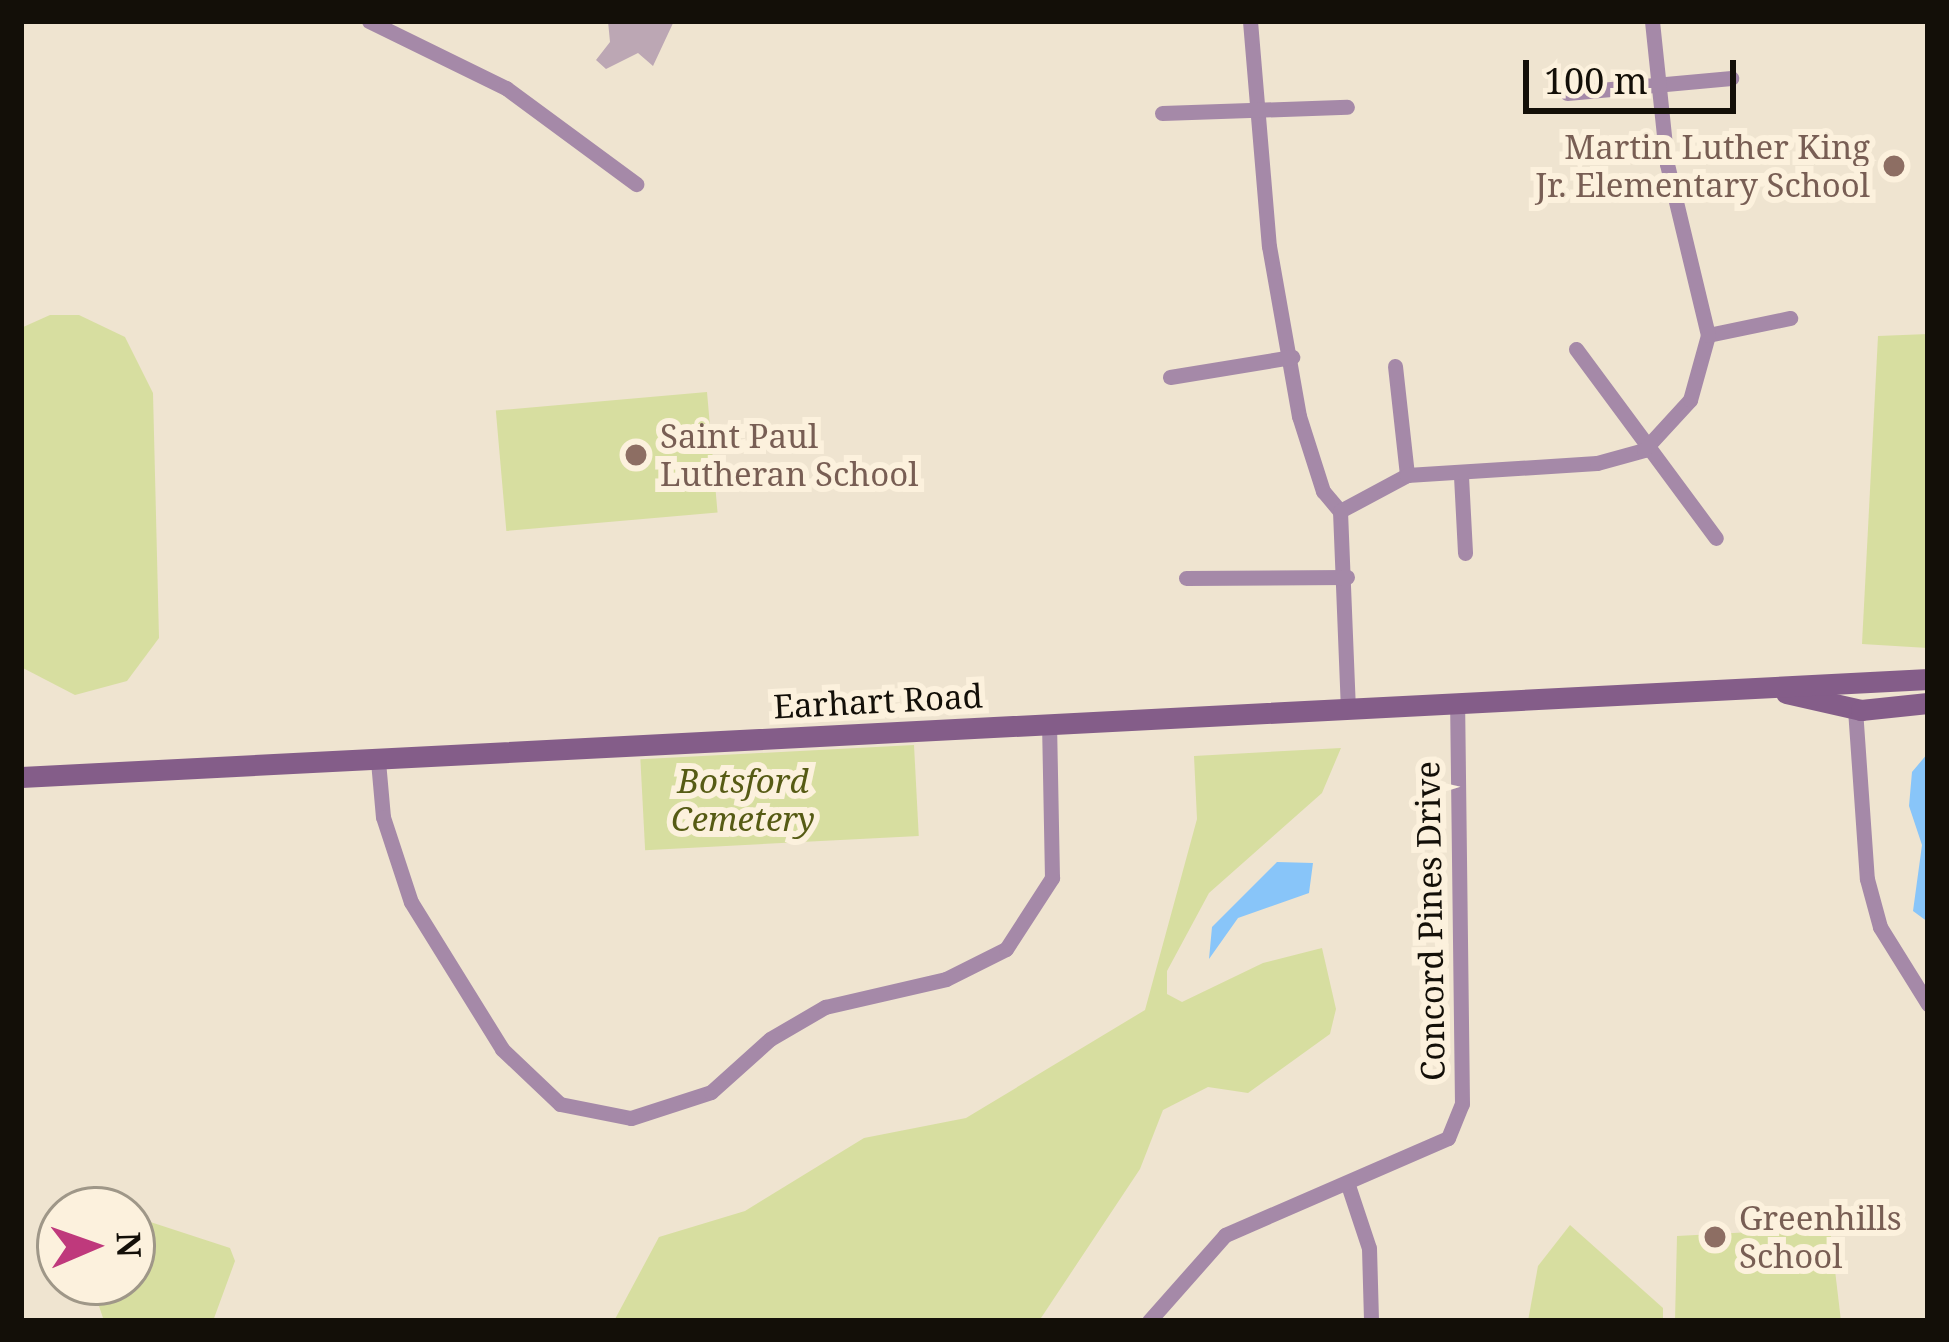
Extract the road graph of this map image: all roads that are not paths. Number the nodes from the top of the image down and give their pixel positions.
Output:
1 (369, 21) edge
2 (1250, 21) edge
3 (1652, 21) edge
4 (1731, 78) dead end
5 (1655, 86) junction
6 (1567, 93) dead end
7 (1347, 107) dead end
8 (1253, 110) junction
9 (1162, 113) dead end
10 (636, 184) dead end
11 (1790, 318) dead end
12 (1708, 335) junction
13 (1576, 350) dead end
14 (1292, 357) junction
15 (1395, 367) dead end
16 (1170, 377) dead end
17 (1644, 450) junction
18 (1407, 475) junction
19 (1461, 476) junction
20 (1340, 511) junction
21 (1716, 538) dead end
22 (1465, 553) dead end
23 (1346, 577) junction
24 (1186, 578) dead end
25 (1928, 679) edge
26 (1863, 698) junction
27 (1457, 701) junction
28 (1928, 703) edge
29 (1348, 706) junction
30 (1049, 724) junction
31 (378, 761) junction
32 (21, 777) edge
33 (1928, 1004) edge
34 (1348, 1185) junction
35 (1149, 1321) edge
36 (1371, 1321) edge

1 - 10 street
2 - 8 street
3 - 5 street
4 - 5 street
5 - 6 street
5 - 12 street
7 - 8 street
8 - 9 street
8 - 14 street
11 - 12 street
12 - 17 street
13 - 17 street
14 - 16 street
14 - 20 street
15 - 18 street
17 - 19 street
17 - 21 street
18 - 19 street
18 - 20 street
19 - 22 street
20 - 23 street
23 - 24 street
23 - 29 street
25 - 26 street, Earhart Road
26 - 27 street, Earhart Road
26 - 28 street, Earhart Road
26 - 33 street
27 - 29 street, Earhart Road
27 - 34 street, Concord Pines Drive
29 - 30 street, Earhart Road
30 - 31 street, Earhart Road
30 - 31 street
31 - 32 street, Earhart Road
34 - 35 street, Concord Pines Drive
34 - 36 street

